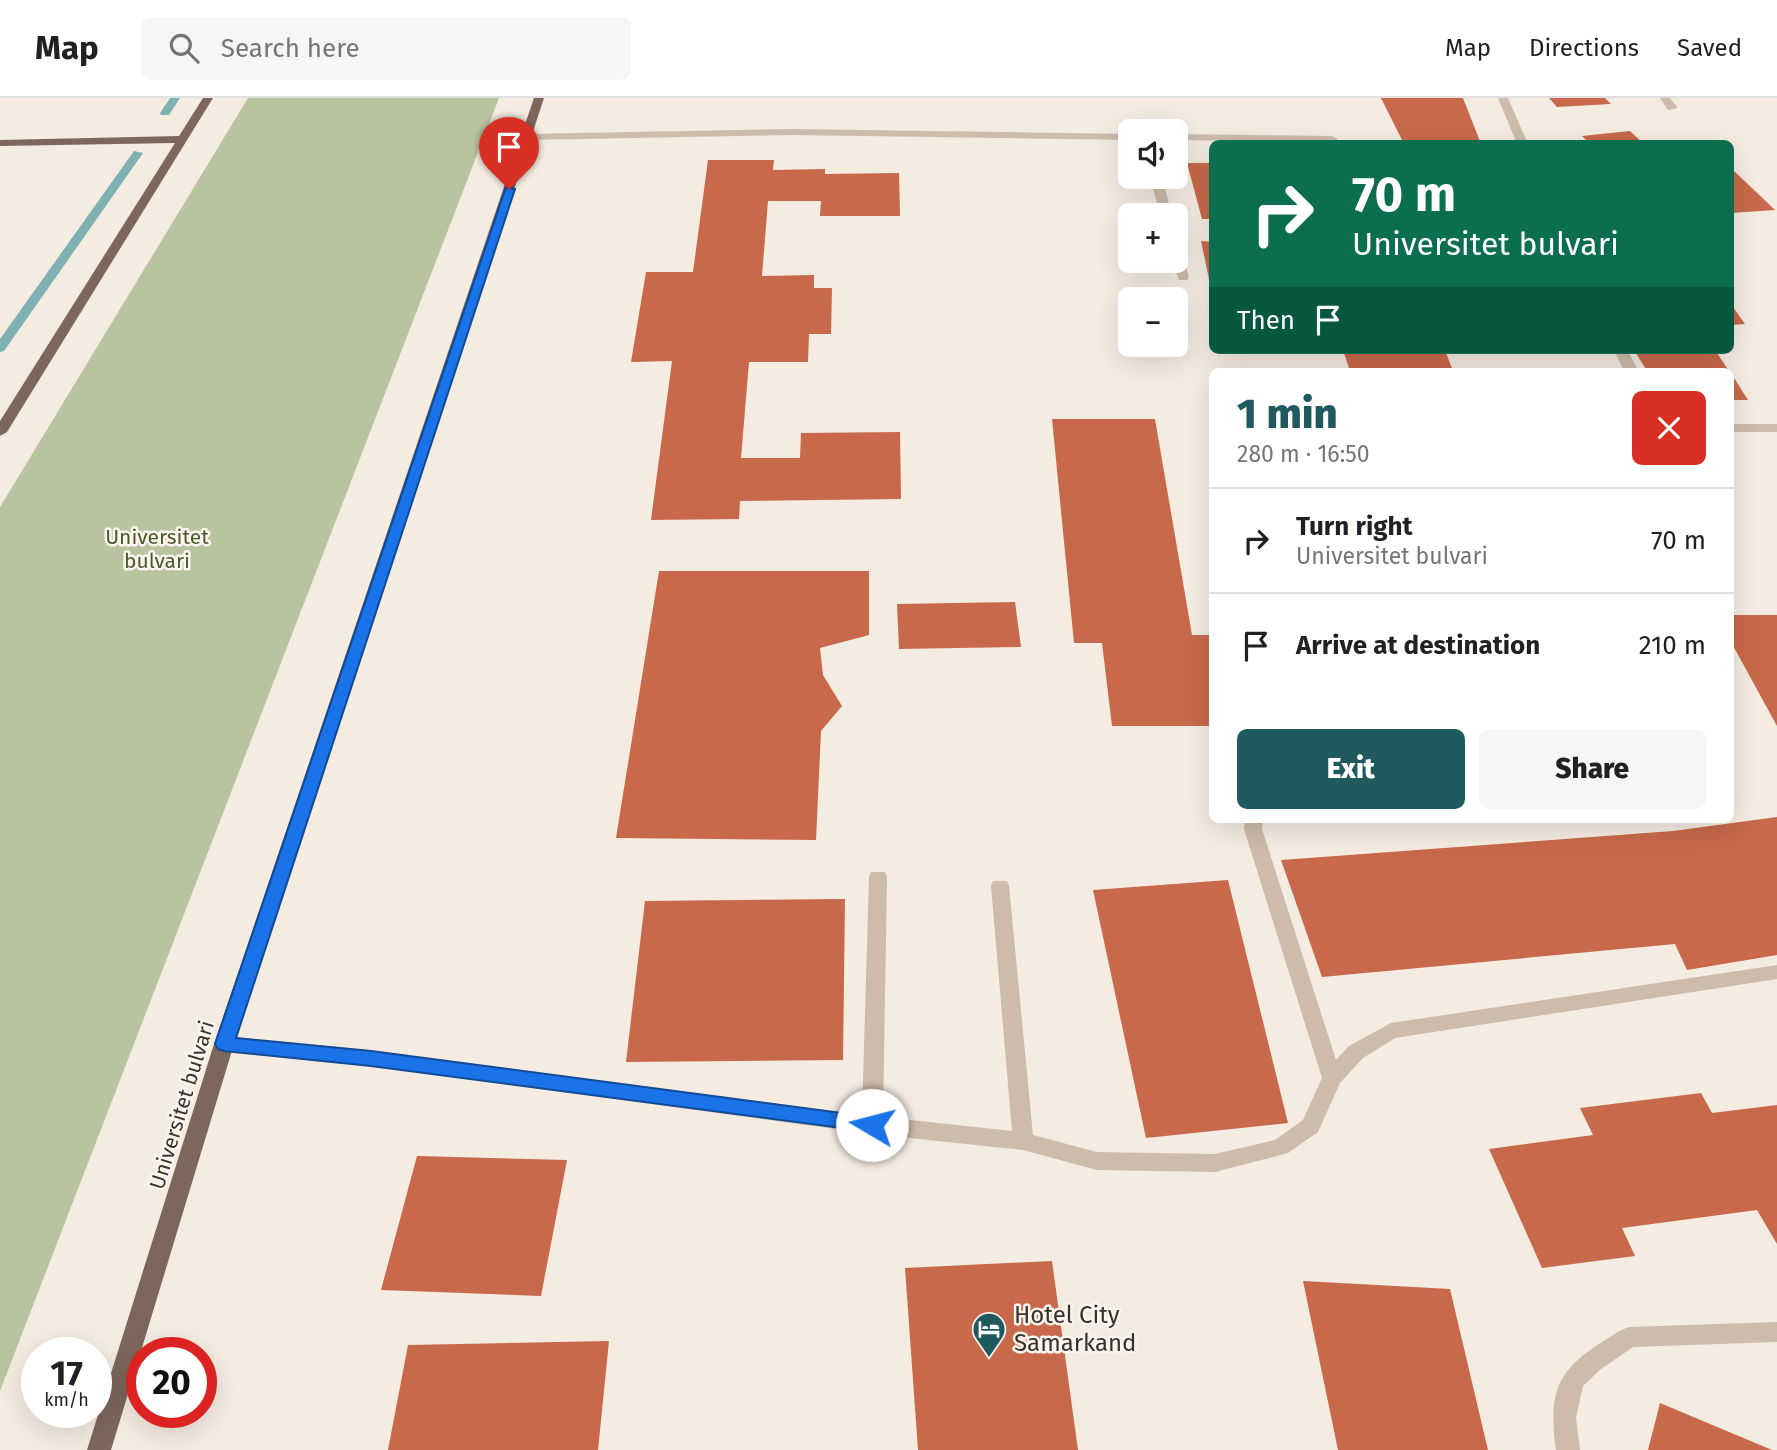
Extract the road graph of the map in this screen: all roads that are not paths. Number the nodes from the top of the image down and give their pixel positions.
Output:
1 (208, 98) edge
2 (539, 98) edge
3 (1503, 98) edge
4 (1118, 136) edge
5 (527, 137) junction
6 (1188, 137) edge
7 (182, 139) junction
8 (1332, 139) dead end
9 (1521, 140) edge
10 (0, 143) edge
11 (1182, 273) edge
12 (1183, 277) dead end
13 (1734, 428) edge
14 (1777, 428) edge
15 (0, 432) edge
16 (1254, 823) edge
17 (878, 877) dead end
18 (1000, 886) dead end
19 (1777, 971) edge
20 (224, 1044) junction
21 (1332, 1078) junction
22 (872, 1125) junction
23 (1023, 1141) junction
24 (1777, 1332) edge
25 (99, 1450) edge
26 (1568, 1450) edge

1 - 7 main road
2 - 5 main road, Universitet bulvari
3 - 9 street
4 - 5 street
5 - 20 main road, Universitet bulvari
6 - 8 street
7 - 10 main road
7 - 15 main road
11 - 12 street
13 - 14 street
16 - 21 street
17 - 22 street
18 - 23 street
19 - 21 street
20 - 22 street
20 - 25 main road, Universitet bulvari
21 - 23 street
22 - 23 street
24 - 26 street

